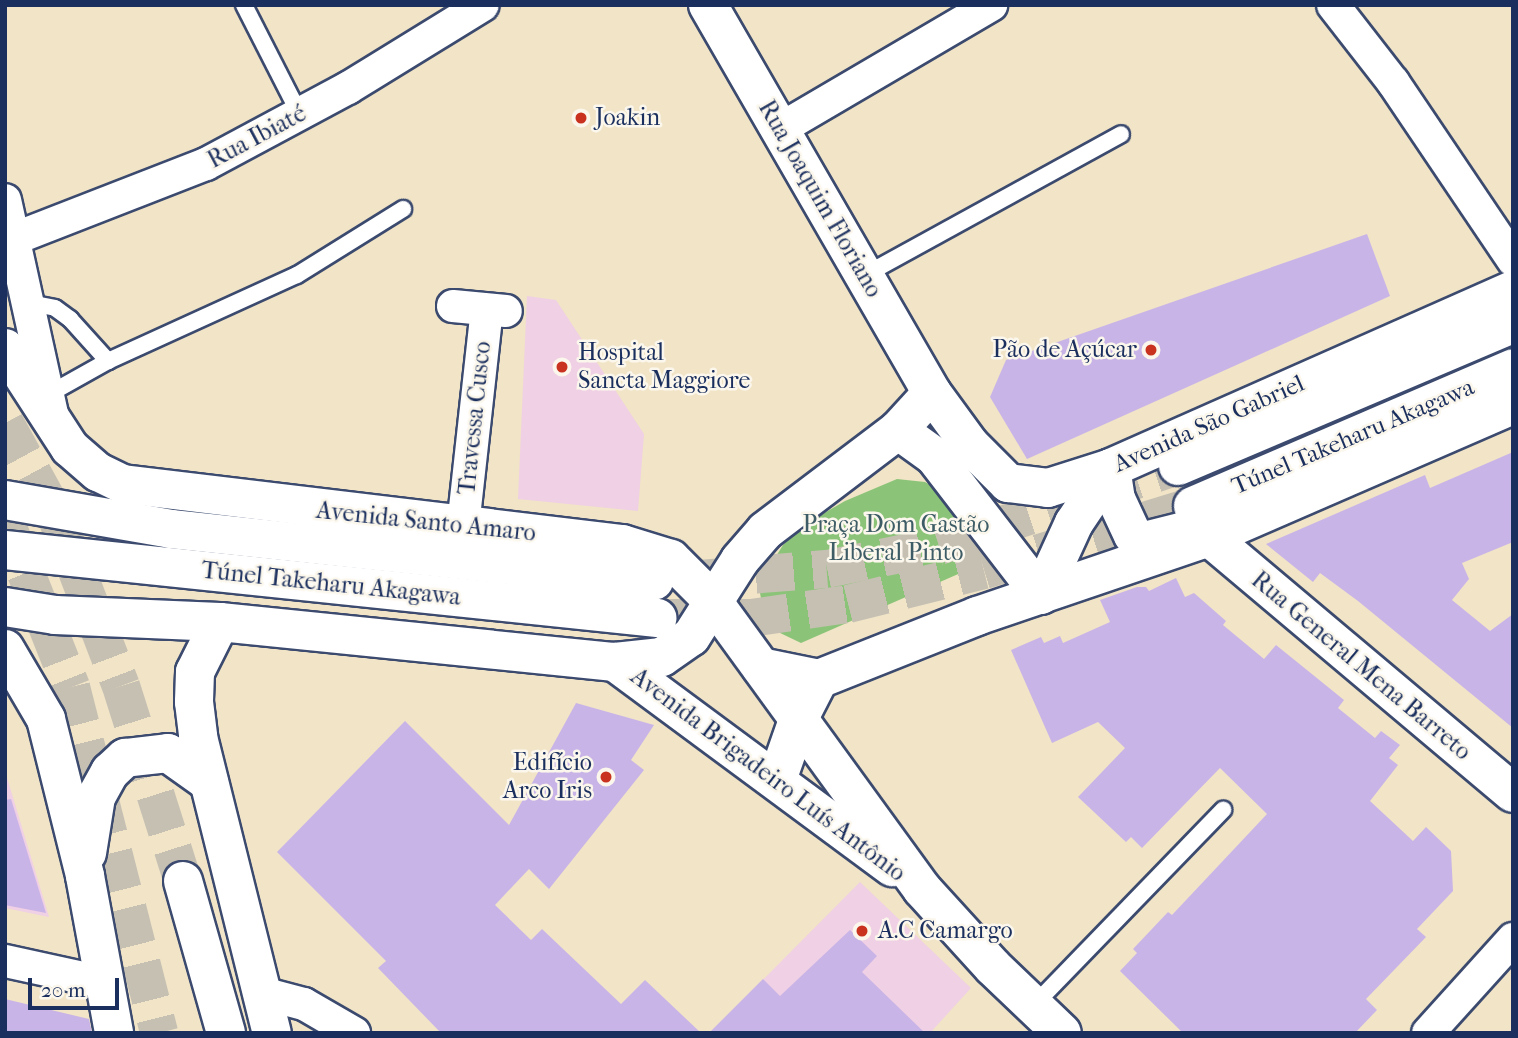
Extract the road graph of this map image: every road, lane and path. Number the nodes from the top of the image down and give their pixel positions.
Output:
1 (244, 5) edge
2 (483, 5) edge
3 (708, 5) edge
4 (991, 5) edge
5 (1333, 5) edge
6 (300, 115) junction
7 (780, 129) junction
8 (1121, 134) dead end
9 (5, 201) edge
10 (403, 209) dead end
11 (11, 247) edge
12 (1513, 260) edge
13 (864, 275) junction
14 (1513, 290) edge
15 (30, 303) junction
16 (453, 306) dead end
17 (1513, 324) edge
18 (5, 348) edge
19 (108, 361) junction
20 (1513, 368) edge
21 (932, 393) junction
22 (1513, 405) edge
23 (51, 411) junction
24 (898, 430) junction
25 (1178, 466) tunnel mouth
26 (1111, 468) junction
27 (5, 500) edge
28 (1201, 522) junction
29 (463, 526) junction
30 (5, 550) edge
31 (1041, 595) junction
32 (712, 600) junction
33 (5, 607) edge
34 (220, 622) junction
35 (5, 649) edge
36 (615, 662) junction
37 (761, 667) junction
38 (819, 679) junction
39 (798, 720) junction
40 (777, 780) junction
41 (209, 782) junction
42 (1513, 793) edge
43 (1223, 810) dead end
44 (85, 876) junction
45 (183, 881) tunnel mouth
46 (922, 889) junction
47 (1513, 939) edge
48 (5, 961) edge
49 (106, 983) junction
50 (262, 993) junction
51 (1034, 1005) junction
52 (336, 1029) edge
53 (114, 1033) edge
54 (226, 1033) edge
55 (272, 1033) edge
56 (1062, 1033) edge
57 (1428, 1033) edge

1 - 6 lane
2 - 6 street, Rua Ibiaté
3 - 7 main road, Rua Joaquim Floriano
4 - 7 street
5 - 12 street
6 - 11 street, Rua Ibiaté
7 - 13 main road, Rua Joaquim Floriano
8 - 13 lane
9 - 11 street
10 - 19 lane
11 - 15 street
13 - 21 main road, Rua Joaquim Floriano
14 - 26 main road, Avenida São Gabriel
15 - 19 lane
15 - 23 street
16 - 29 street, Travessa Cusco
17 - 25 main road, Túnel Takeharu Akagawa
18 - 23 main road
19 - 23 lane
20 - 28 main road, Túnel Takeharu Akagawa
21 - 24 main road
21 - 26 main road, Avenida São Gabriel
22 - 28 main road
23 - 29 main road, Avenida Santo Amaro
24 - 31 main road
24 - 32 main road
26 - 28 main road
26 - 31 main road
27 - 30 main road, Túnel Takeharu Akagawa
28 - 31 main road
28 - 42 main road, Rua General Mena Barreto
29 - 32 main road, Avenida Santo Amaro
31 - 38 main road
32 - 36 main road
32 - 37 main road, Avenida Brigadeiro Luís Antônio
33 - 34 main road
34 - 36 main road
34 - 41 main road
35 - 44 main road
36 - 40 main road, Avenida Brigadeiro Luís Antônio
37 - 38 main road
37 - 39 main road, Avenida Brigadeiro Luís Antônio
38 - 39 main road
39 - 40 main road
39 - 46 main road, Avenida Brigadeiro Luís Antônio
40 - 46 main road, Avenida Brigadeiro Luís Antônio
41 - 44 main road
41 - 50 main road
43 - 51 lane
44 - 49 main road
45 - 54 main road
46 - 51 main road, Avenida Brigadeiro Luís Antônio
47 - 57 street
48 - 49 street
49 - 53 main road
50 - 52 street
50 - 55 main road
51 - 56 main road, Avenida Brigadeiro Luís Antônio

